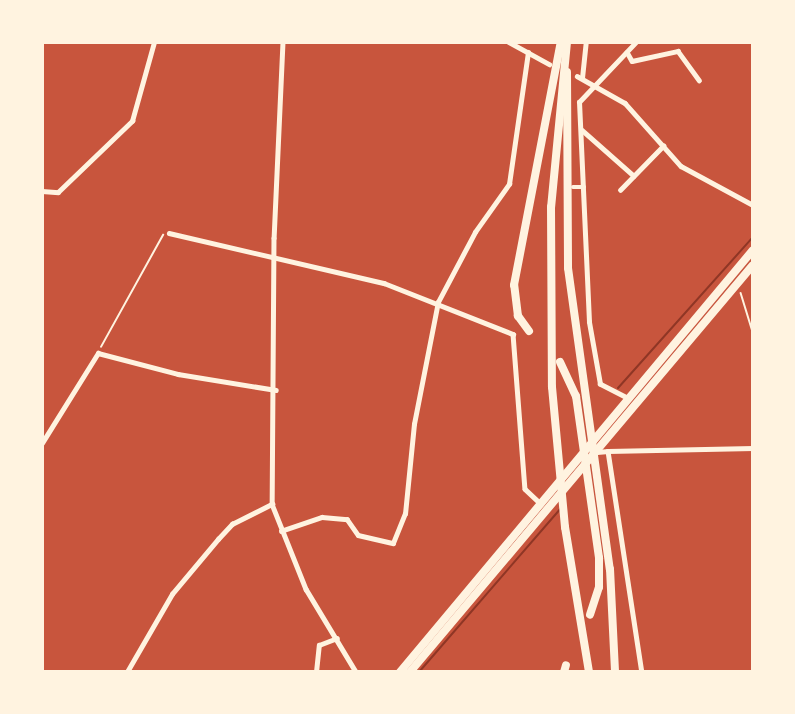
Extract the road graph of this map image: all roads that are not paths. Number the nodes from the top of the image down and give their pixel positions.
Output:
1 (94, 42) edge
2 (100, 42) edge
3 (154, 42) edge
4 (283, 42) edge
5 (510, 42) edge
6 (561, 42) edge
7 (567, 42) edge
8 (586, 42) edge
9 (636, 42) edge
10 (528, 52) junction
11 (627, 52) junction
12 (549, 64) dead end
13 (699, 80) dead end
14 (595, 83) junction
15 (582, 130) junction
16 (663, 146) junction
17 (634, 176) junction
18 (509, 184) junction
19 (518, 184) dead end
20 (573, 187) dead end
21 (584, 187) junction
22 (620, 190) dead end
23 (42, 191) edge
24 (753, 205) edge
25 (169, 233) road end
26 (753, 250) edge
27 (274, 258) junction
28 (753, 265) edge
29 (438, 302) junction
30 (529, 330) dead end
31 (560, 362) dead end
32 (276, 390) junction
33 (625, 397) junction
34 (592, 437) junction
35 (42, 443) edge
36 (584, 448) junction
37 (753, 448) edge
38 (608, 451) junction
39 (595, 452) junction
40 (586, 464) junction
41 (540, 503) junction
42 (272, 504) junction
43 (281, 531) junction
44 (590, 615) dead end
45 (337, 638) junction
46 (127, 672) edge
47 (315, 672) edge
48 (356, 672) edge
49 (400, 672) edge
50 (410, 672) edge
51 (589, 672) edge
52 (615, 672) edge
53 (642, 672) edge

1 - 2 street
3 - 23 street
4 - 27 street
5 - 10 street
6 - 30 highway
7 - 34 highway
7 - 51 highway
8 - 14 street
9 - 11 street
10 - 12 street
10 - 18 street
11 - 13 street
11 - 14 street
14 - 15 street
14 - 16 street
15 - 17 street
15 - 21 street
16 - 17 street
16 - 24 street
17 - 22 street
18 - 19 street
18 - 29 street
20 - 21 street
21 - 33 street
25 - 27 street
26 - 33 highway
27 - 29 street
27 - 32 street
28 - 39 highway
29 - 41 street
29 - 43 street
31 - 36 highway
32 - 35 street
32 - 42 street
33 - 34 highway
34 - 36 highway
34 - 39 highway
36 - 40 highway
36 - 41 highway
37 - 38 street
38 - 39 street
38 - 53 street
39 - 40 highway
39 - 52 highway
40 - 44 highway
40 - 50 highway
41 - 49 highway
42 - 43 street
42 - 46 street
43 - 45 street
45 - 47 street
45 - 48 street

